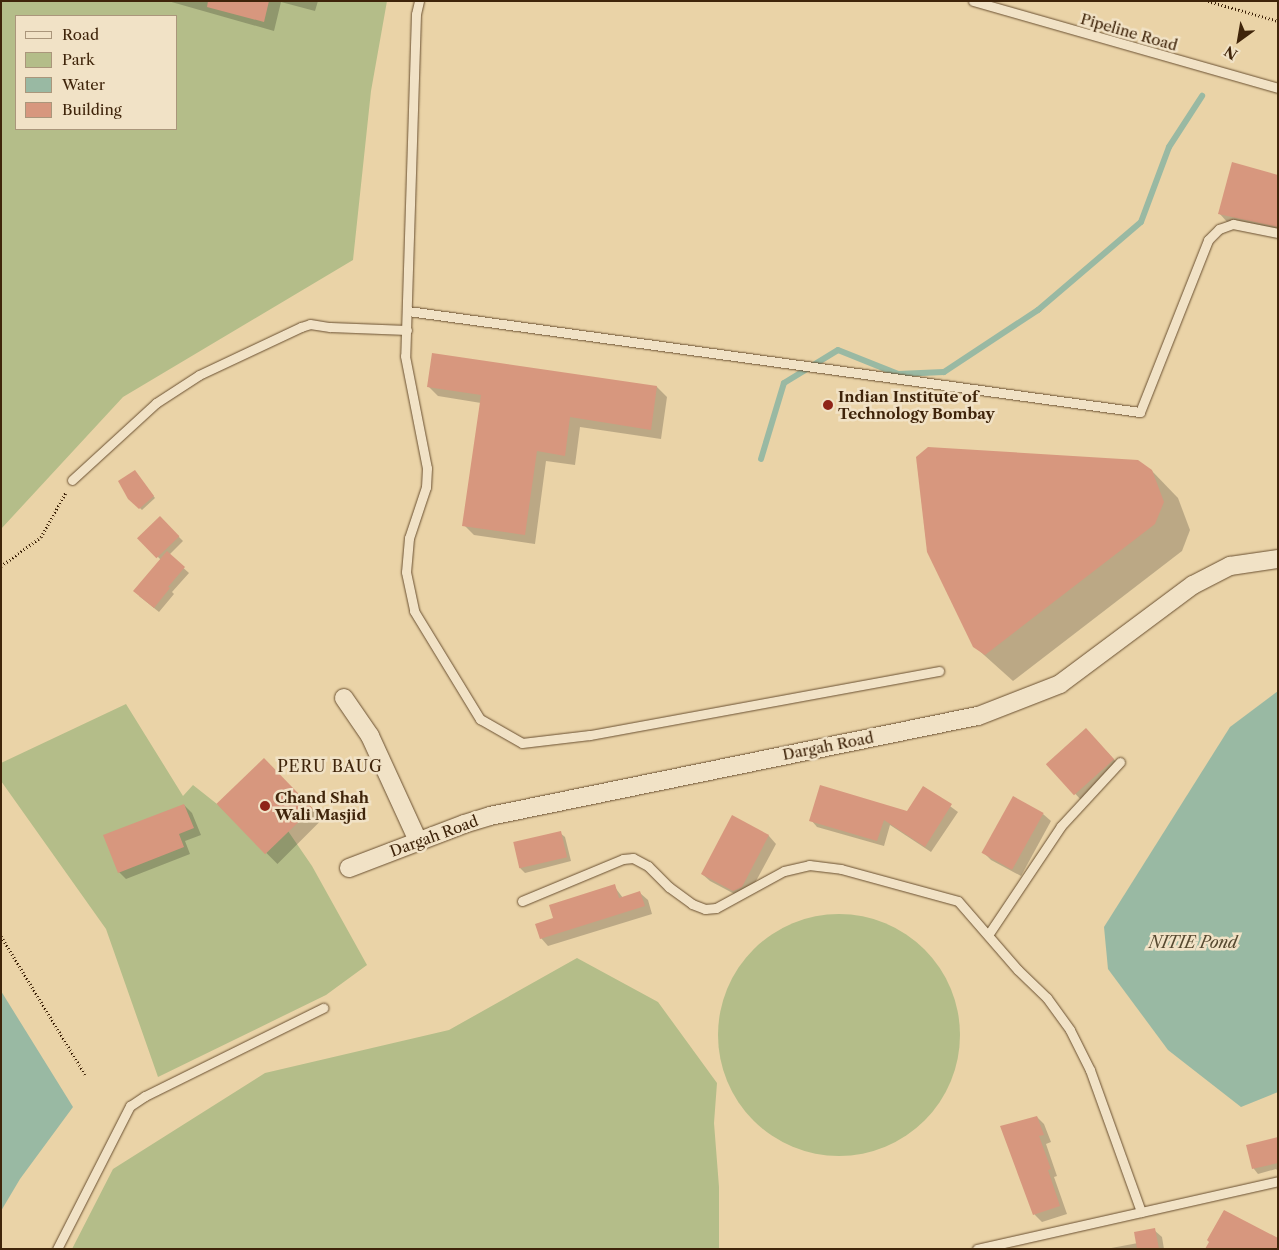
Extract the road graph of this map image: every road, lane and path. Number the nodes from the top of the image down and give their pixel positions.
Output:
1 (419, 1) edge
2 (973, 1) edge
3 (1208, 1) edge
4 (1278, 21) edge
5 (1278, 88) edge
6 (1278, 234) edge
7 (408, 311) junction
8 (407, 330) junction
9 (72, 480) joint
10 (1278, 559) edge
11 (1, 566) edge
12 (939, 671) dead end
13 (344, 698) dead end
14 (1120, 762) dead end
15 (418, 841) junction
16 (349, 868) dead end
17 (522, 901) dead end
18 (988, 935) junction
19 (1, 936) edge
20 (323, 1008) dead end
21 (86, 1074) dead end
22 (1278, 1181) edge
23 (1140, 1212) junction
24 (57, 1249) edge
25 (977, 1249) edge

1 - 7 lane
2 - 5 lane, Pipeline Road
3 - 4 path
6 - 7 lane
7 - 8 lane
8 - 9 lane
8 - 12 lane
9 - 11 path
10 - 15 street, Dargah Road
13 - 15 street
14 - 18 lane
15 - 16 street, Dargah Road
17 - 18 lane
18 - 23 lane
19 - 21 path
20 - 24 lane
22 - 23 lane
23 - 25 lane

